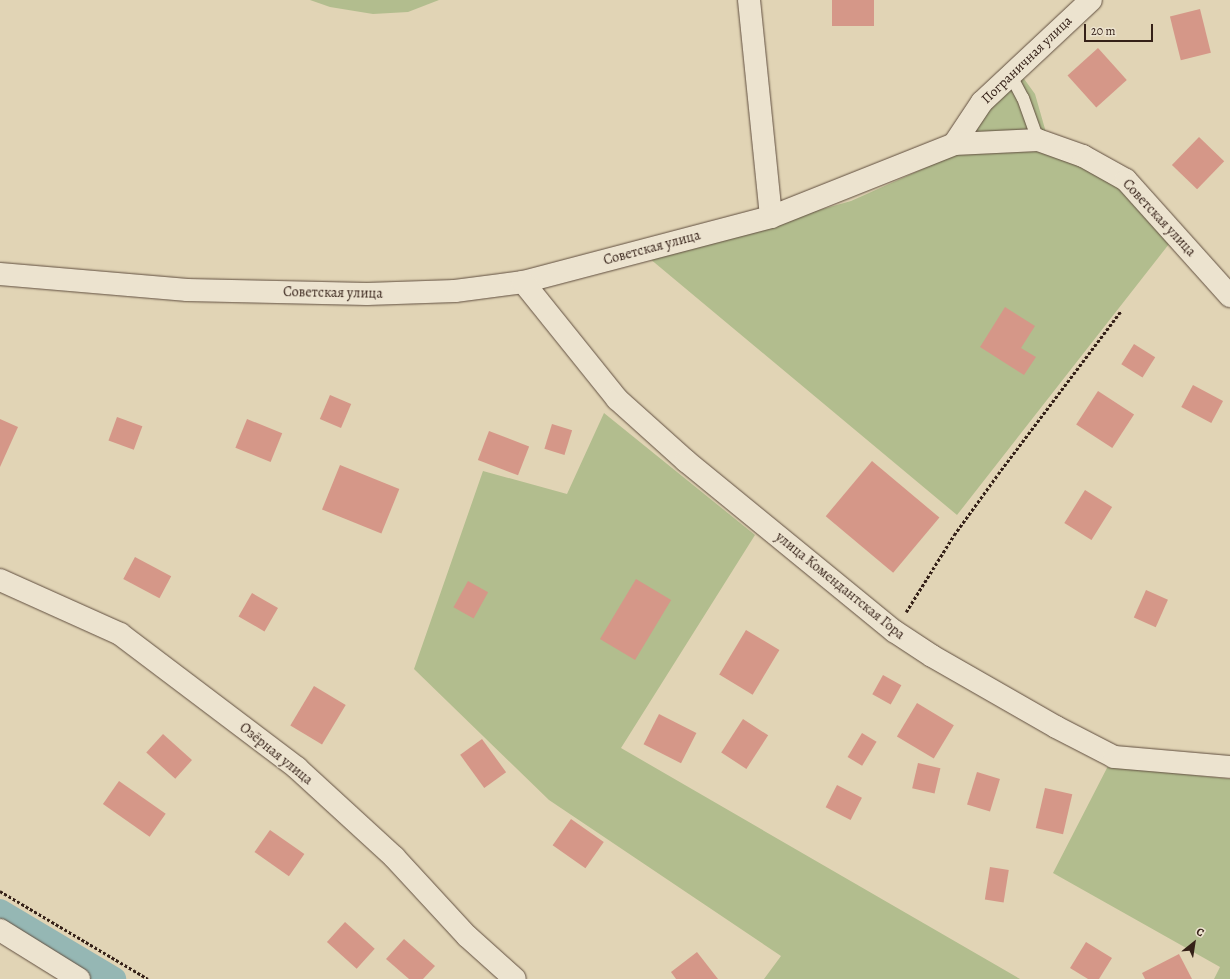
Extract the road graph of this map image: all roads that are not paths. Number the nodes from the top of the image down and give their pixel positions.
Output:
1 (749, 0) edge
2 (1091, 0) edge
3 (1010, 74) junction
4 (1038, 140) junction
5 (954, 144) junction
6 (771, 217) junction
7 (0, 274) edge
8 (523, 282) junction
9 (1230, 296) edge
10 (0, 580) edge
11 (1230, 767) edge
12 (0, 930) edge
13 (79, 979) edge
14 (515, 979) edge

1 - 6 street
2 - 3 street, Пограничная улица
3 - 4 lane
3 - 5 street, Пограничная улица
4 - 5 street, Советская улица
4 - 9 street, Советская улица
5 - 6 street, Советская улица
6 - 8 street, Советская улица
7 - 8 street, Советская улица
8 - 11 street, улица Комендантская Гора
10 - 14 street, Озёрная улица
12 - 13 street

